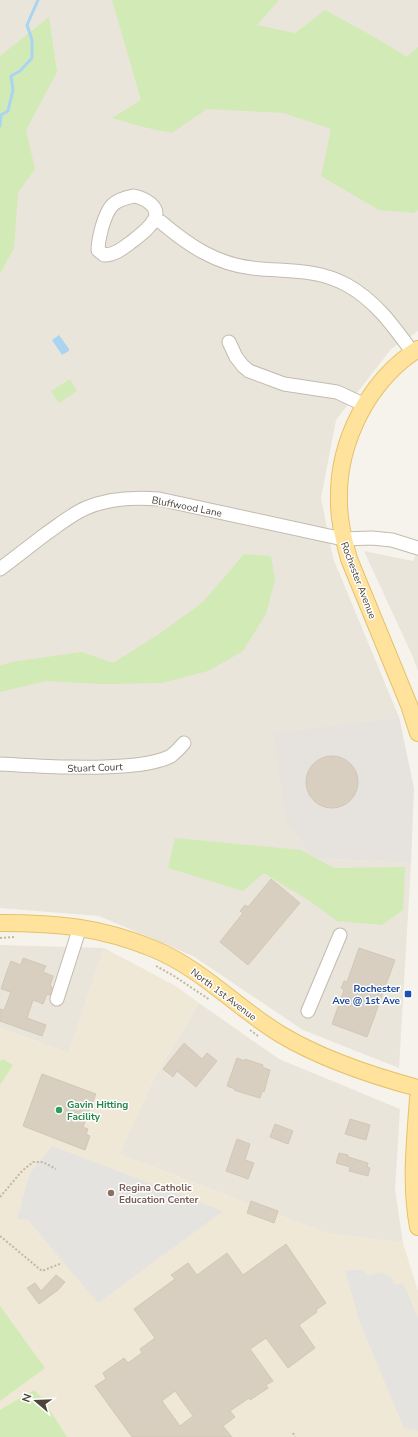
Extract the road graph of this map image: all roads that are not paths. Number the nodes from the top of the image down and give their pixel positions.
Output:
1 (155, 220) junction
2 (229, 342) dead end
3 (415, 351) edge
4 (365, 405) junction
5 (343, 539) junction
6 (418, 548) edge
7 (0, 569) edge
8 (418, 733) edge
9 (184, 743) dead end
10 (0, 764) edge
11 (0, 923) edge
12 (80, 927) junction
13 (340, 935) dead end
14 (57, 999) dead end
15 (308, 1011) dead end
16 (418, 1088) edge
17 (418, 1098) edge
18 (416, 1174) edge
19 (418, 1227) edge

1 - 1 street
1 - 3 street
2 - 4 street
3 - 4 main road, Rochester Avenue
4 - 5 main road, Rochester Avenue
5 - 6 street, Bluffwood Lane
5 - 7 street, Bluffwood Lane
5 - 8 main road, Rochester Avenue
9 - 10 street, Stuart Court
11 - 12 main road, North 1st Avenue
12 - 14 street
12 - 16 main road, North 1st Avenue
13 - 15 street
17 - 18 main road
18 - 19 main road

